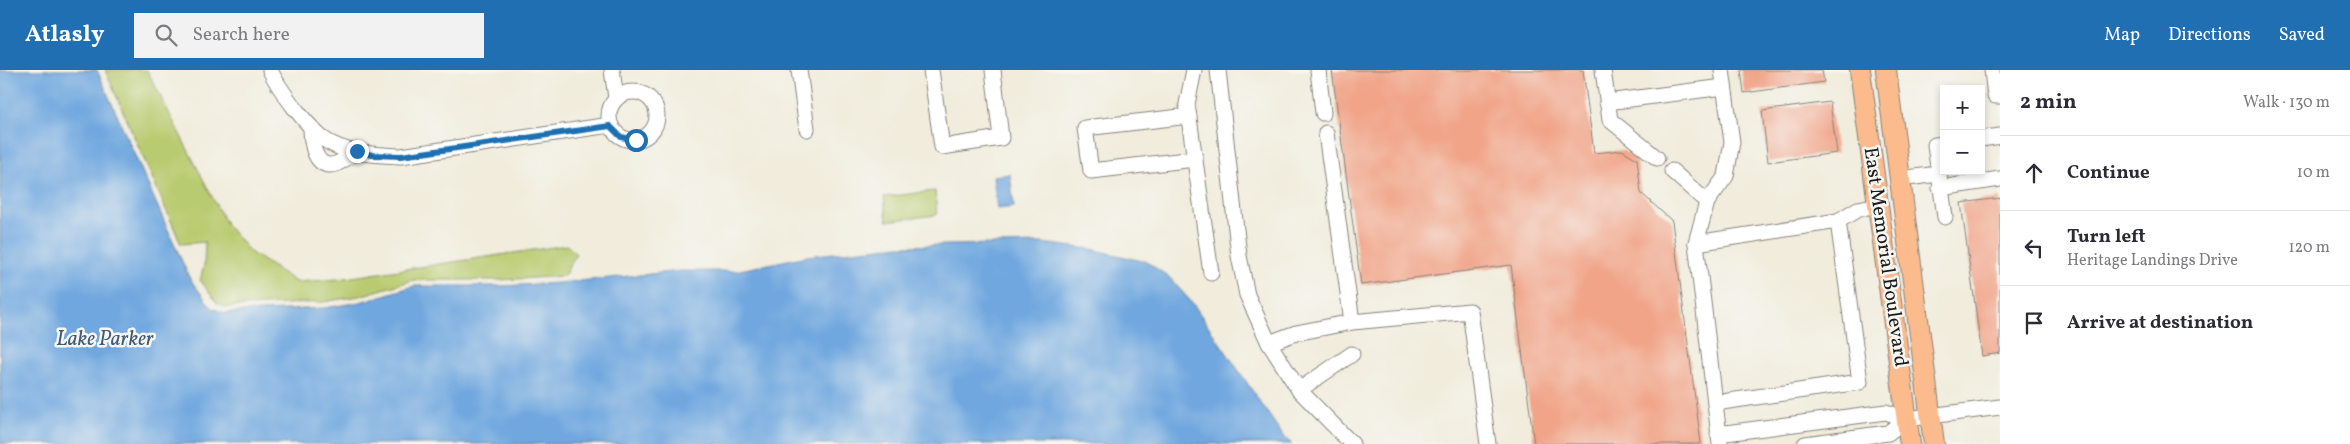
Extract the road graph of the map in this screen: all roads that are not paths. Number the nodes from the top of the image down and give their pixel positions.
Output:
1 (270, 70) edge
2 (612, 70) edge
3 (799, 70) edge
4 (931, 70) edge
5 (992, 70) edge
6 (1194, 70) edge
7 (1218, 70) edge
8 (1318, 70) edge
9 (1604, 70) edge
10 (1722, 70) edge
11 (1860, 70) edge
12 (1886, 70) edge
13 (1992, 70) edge
14 (1724, 87) junction
15 (1998, 96) edge
16 (616, 98) junction
17 (1607, 102) junction
18 (1323, 112) dead end
19 (1189, 116) junction
20 (610, 126) junction
21 (310, 127) junction
22 (807, 129) dead end
23 (1326, 133) dead end
24 (2000, 136) edge
25 (1985, 138) edge
26 (1940, 144) edge
27 (357, 151) junction
28 (1657, 158) dead end
29 (1195, 160) junction
30 (1672, 171) dead end
31 (2000, 179) edge
32 (1900, 180) junction
33 (1939, 181) junction
34 (1707, 202) junction
35 (1878, 205) junction
36 (1945, 217) dead end
37 (1838, 221) junction
38 (1696, 242) junction
39 (1211, 273) dead end
40 (1352, 322) junction
41 (1268, 343) junction
42 (1352, 354) dead end
43 (1299, 390) junction
44 (1715, 403) junction
45 (2000, 407) edge
46 (1930, 415) junction
47 (1906, 419) junction
48 (1719, 439) edge
49 (1352, 444) edge
50 (1488, 444) edge
51 (1805, 444) edge
52 (1910, 444) edge
53 (1934, 444) edge

1 - 21 street
2 - 16 street
3 - 22 street
4 - 5 street
6 - 19 street
7 - 41 street
8 - 18 street
9 - 17 street
10 - 14 street
11 - 35 main road, East Memorial Boulevard
12 - 32 main road, East Memorial Boulevard
13 - 15 street
14 - 17 street
14 - 34 street
16 - 20 street
16 - 20 street
17 - 28 street
19 - 29 street
19 - 29 street
20 - 27 street
21 - 27 street
21 - 27 street
23 - 40 street
24 - 25 street
26 - 33 street
29 - 39 street
30 - 34 street
31 - 33 street
32 - 33 street
32 - 46 main road, East Memorial Boulevard
33 - 36 street
34 - 38 street
35 - 37 street
35 - 47 main road, East Memorial Boulevard
37 - 38 street
37 - 44 street
38 - 44 street
40 - 41 street
40 - 50 street
41 - 43 street
42 - 43 street
43 - 49 street
44 - 48 street
45 - 46 street
46 - 47 street
46 - 53 main road, East Memorial Boulevard
47 - 48 street
47 - 51 street
47 - 52 main road, East Memorial Boulevard

